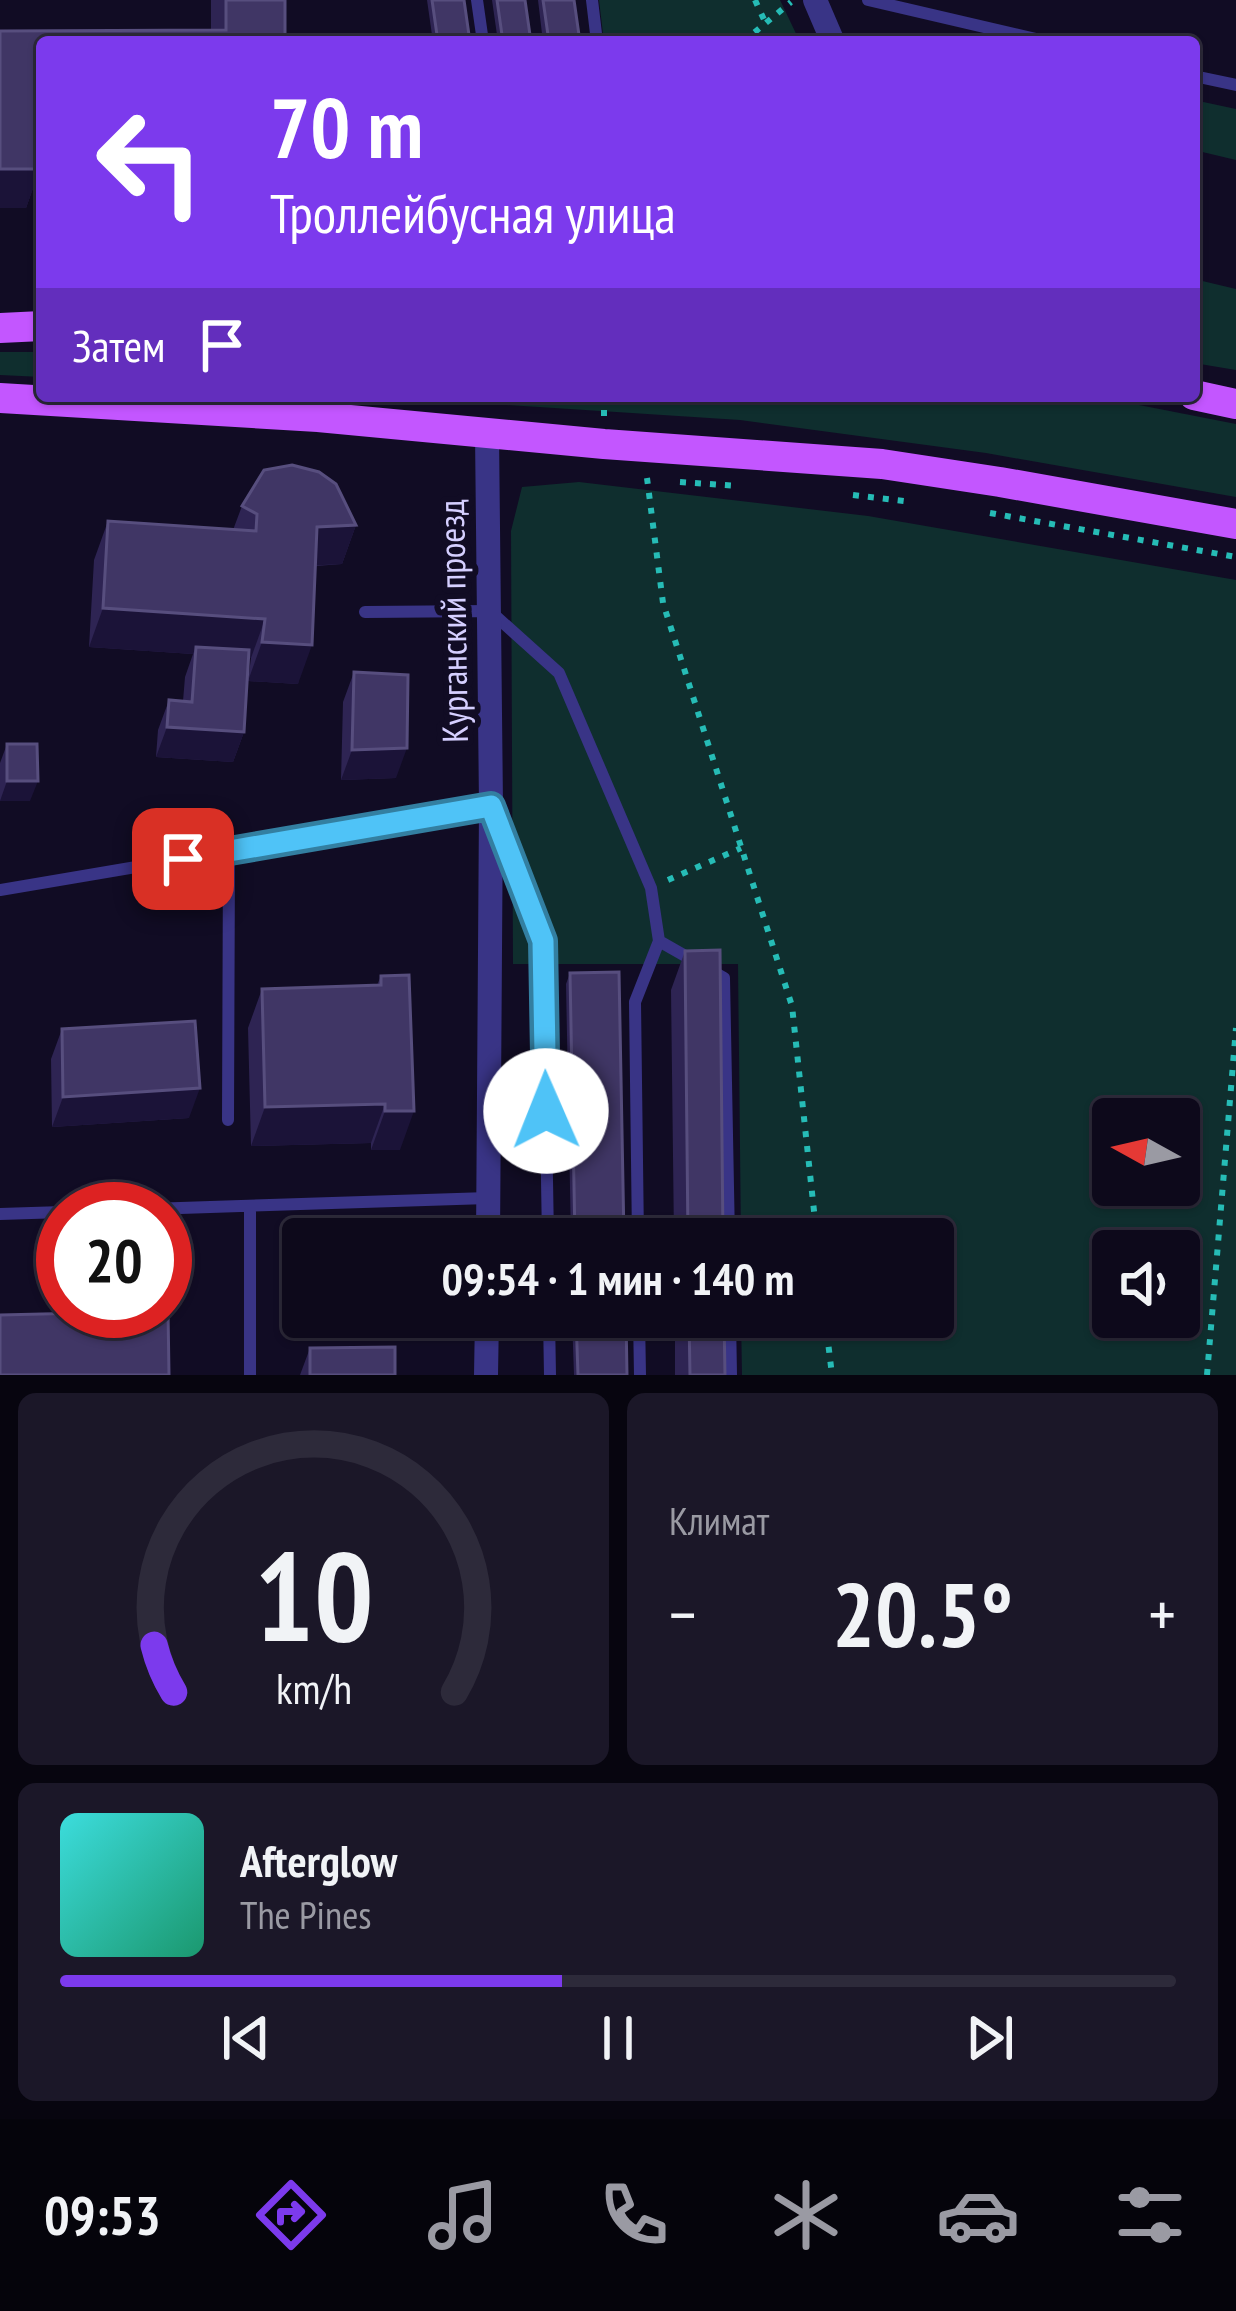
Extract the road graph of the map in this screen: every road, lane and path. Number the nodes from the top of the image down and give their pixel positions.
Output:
1 (477, 0) edge
2 (592, 0) edge
3 (754, 0) edge
4 (794, 0) edge
5 (815, 0) edge
6 (868, 0) edge
7 (766, 24) junction
8 (482, 36) edge
9 (596, 36) edge
10 (751, 36) edge
11 (830, 36) edge
12 (1023, 36) edge
13 (1200, 77) edge
14 (1236, 85) edge
15 (36, 326) edge
16 (0, 328) edge
17 (1200, 396) edge
18 (0, 398) edge
19 (36, 399) edge
20 (139, 402) edge
21 (1236, 404) edge
22 (313, 407) edge
23 (487, 434) junction
24 (647, 478) dead end
25 (668, 481) dead end
26 (750, 486) dead end
27 (834, 492) dead end
28 (924, 503) dead end
29 (991, 514) dead end
30 (1236, 524) edge
31 (1236, 557) edge
32 (490, 611) junction
33 (365, 612) dead end
34 (491, 806) junction
35 (741, 848) junction
36 (229, 851) junction
37 (651, 888) junction
38 (0, 890) edge
39 (658, 941) junction
40 (1236, 1028) edge
41 (228, 1120) dead end
42 (488, 1198) junction
43 (250, 1206) junction
44 (192, 1208) edge
45 (36, 1213) edge
46 (0, 1214) edge
47 (488, 1218) edge
48 (548, 1218) edge
49 (638, 1218) edge
50 (729, 1218) edge
51 (815, 1218) edge
52 (487, 1338) edge
53 (549, 1338) edge
54 (639, 1338) edge
55 (730, 1338) edge
56 (828, 1338) edge
57 (250, 1375) edge
58 (486, 1375) edge
59 (550, 1375) edge
60 (640, 1375) edge
61 (731, 1375) edge
62 (832, 1375) edge
63 (1207, 1375) edge

1 - 8 lane
2 - 9 lane
3 - 7 path
4 - 7 path
5 - 11 street
6 - 12 lane
7 - 10 path
13 - 14 lane
15 - 16 main road
17 - 21 main road
18 - 19 main road
20 - 22 main road
22 - 23 main road
23 - 30 main road
23 - 32 street, Курганский проезд
24 - 35 path
25 - 26 path
27 - 28 path
29 - 31 path
32 - 33 lane
32 - 34 street, Курганский проезд
32 - 37 lane
34 - 36 lane
34 - 42 street, Курганский проезд
34 - 48 lane
35 - 37 path
35 - 51 path
36 - 38 lane
36 - 41 lane
37 - 39 lane
39 - 49 lane
39 - 50 lane
40 - 63 path
42 - 43 lane
42 - 47 street, Курганский проезд
43 - 44 lane
43 - 57 lane
45 - 46 lane
52 - 58 street
53 - 59 lane
54 - 60 lane
55 - 61 lane
56 - 62 path

